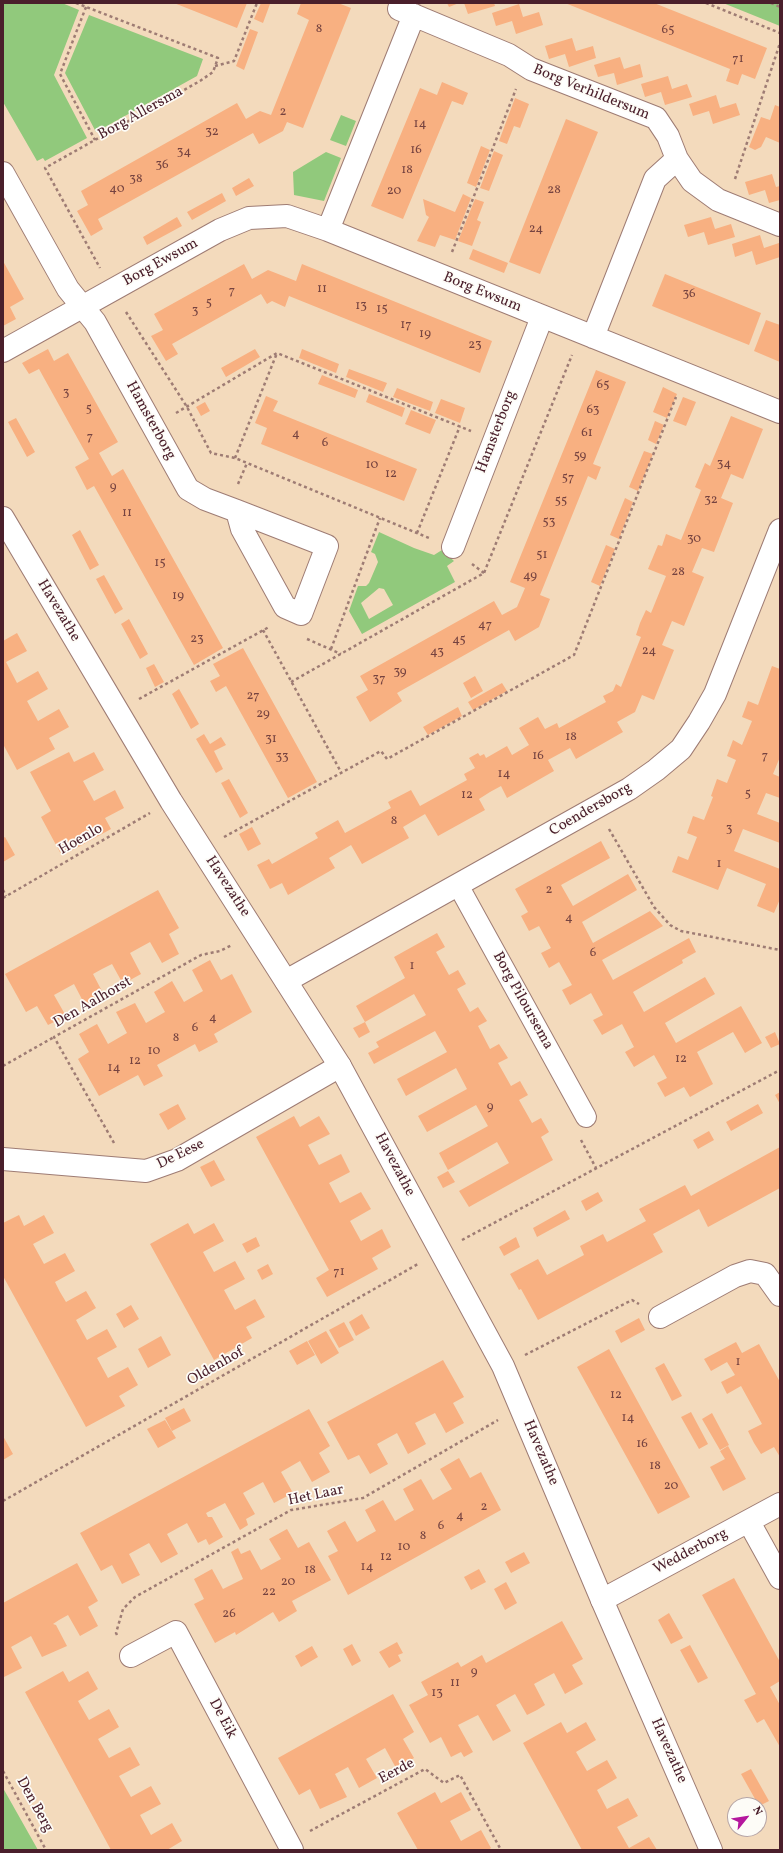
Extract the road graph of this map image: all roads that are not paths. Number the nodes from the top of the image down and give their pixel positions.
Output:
1 (408, 9) edge
2 (677, 159) junction
3 (3, 173) edge
4 (780, 225) edge
5 (328, 230) junction
6 (83, 307) junction
7 (542, 317) junction
8 (593, 337) junction
9 (3, 351) edge
10 (780, 412) edge
11 (237, 511) junction
12 (3, 518) edge
13 (780, 530) edge
14 (453, 548) road end
15 (458, 885) junction
16 (286, 981) junction
17 (340, 1066) junction
18 (586, 1117) dead end
19 (3, 1159) edge
20 (780, 1295) edge
21 (660, 1317) road end
22 (780, 1504) edge
23 (748, 1522) junction
24 (780, 1578) edge
25 (602, 1600) junction
26 (131, 1656) road end
27 (290, 1846) edge
28 (711, 1850) edge

1 - 2 street, Borg Verhildersum
1 - 5 street
2 - 4 street, Borg Verhildersum
2 - 8 street
3 - 6 street
5 - 6 street, Borg Ewsum
5 - 7 street, Borg Ewsum
6 - 9 street, Borg Ewsum
6 - 11 street, Hamsterborg
7 - 8 street, Borg Ewsum
7 - 14 street, Hamsterborg
8 - 10 street, Borg Ewsum
11 - 11 street, Hamsterborg
12 - 16 street, Havezathe
13 - 15 street, Coendersborg
15 - 16 street, Coendersborg
15 - 18 street, Borg Piloursema
16 - 17 street, Havezathe
17 - 19 street, De Eese
17 - 25 street, Havezathe
20 - 21 street
22 - 23 street, Wedderborg
23 - 24 street
23 - 25 street, Wedderborg
25 - 28 street, Havezathe
26 - 27 street, De Eik

